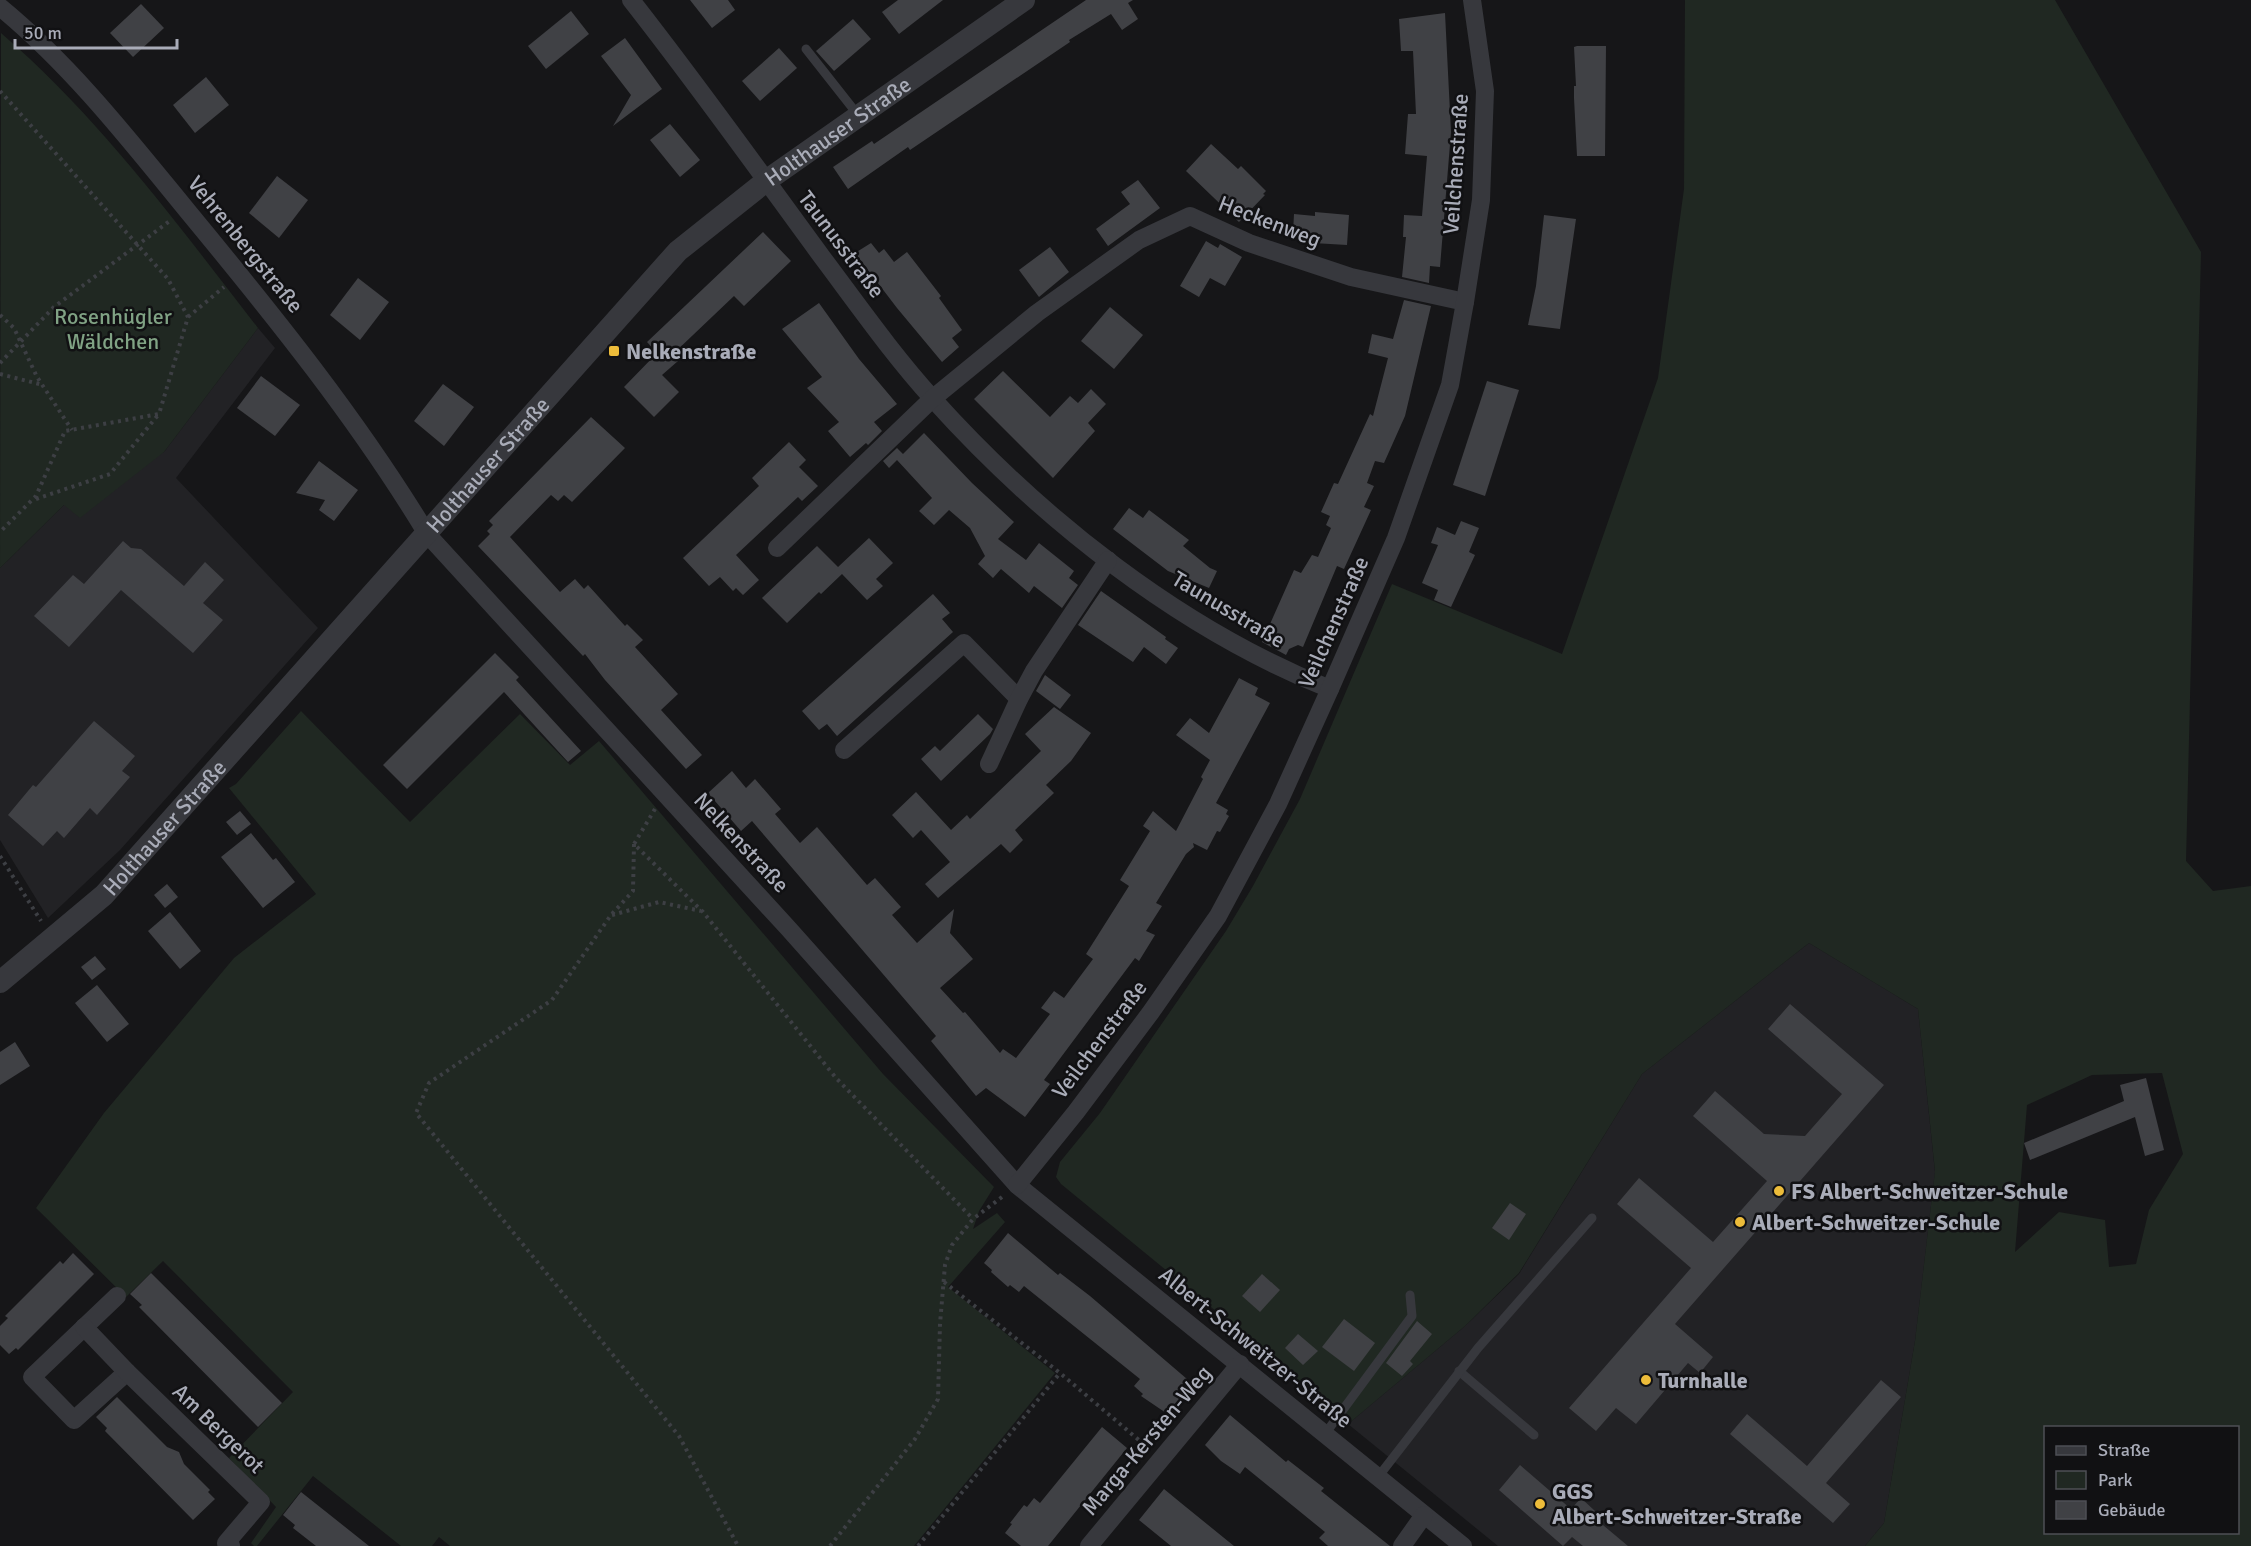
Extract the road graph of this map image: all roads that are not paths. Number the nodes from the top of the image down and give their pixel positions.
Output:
1 (631, 0) edge
2 (1024, 0) edge
3 (1472, 0) edge
4 (0, 7) edge
5 (806, 49) dead end
6 (858, 116) junction
7 (766, 181) junction
8 (1465, 302) junction
9 (932, 399) junction
10 (427, 534) junction
11 (777, 548) dead end
12 (1108, 560) junction
13 (1330, 689) junction
14 (1019, 699) junction
15 (844, 750) dead end
16 (989, 764) dead end
17 (0, 982) edge
18 (1017, 1185) junction
19 (1592, 1218) dead end
20 (1410, 1295) dead end
21 (117, 1296) dead end
22 (84, 1327) junction
23 (1240, 1364) junction
24 (1460, 1371) junction
25 (127, 1372) junction
26 (1325, 1434) junction
27 (1534, 1435) dead end
28 (1378, 1477) junction
29 (1424, 1515) junction
30 (231, 1546) edge
31 (1089, 1546) edge
32 (1402, 1546) edge
33 (1463, 1546) edge

1 - 7 street, Taunusstraße
2 - 6 street, Holthauser Straße
3 - 8 street, Veilchenstraße
4 - 10 street, Vehrenbergstraße
5 - 6 lane
6 - 7 street, Holthauser Straße
7 - 9 street, Taunusstraße
7 - 10 street, Holthauser Straße
8 - 9 street, Heckenweg
8 - 13 street, Veilchenstraße
9 - 11 street
9 - 12 street, Taunusstraße
10 - 17 street, Holthauser Straße
10 - 18 street, Nelkenstraße
12 - 13 street, Taunusstraße
12 - 14 street
13 - 18 street, Veilchenstraße
14 - 15 street
14 - 16 street
18 - 23 street, Albert-Schweitzer-Straße
19 - 24 lane
20 - 26 lane
21 - 22 street
22 - 25 street, Am Bergerot
22 - 25 street
23 - 26 street, Albert-Schweitzer-Straße
23 - 31 street, Marga-Kersten-Weg
24 - 27 lane
24 - 28 lane
25 - 30 street, Am Bergerot
26 - 28 street, Albert-Schweitzer-Straße
28 - 29 street, Albert-Schweitzer-Straße
29 - 32 street
29 - 33 street, Albert-Schweitzer-Straße

